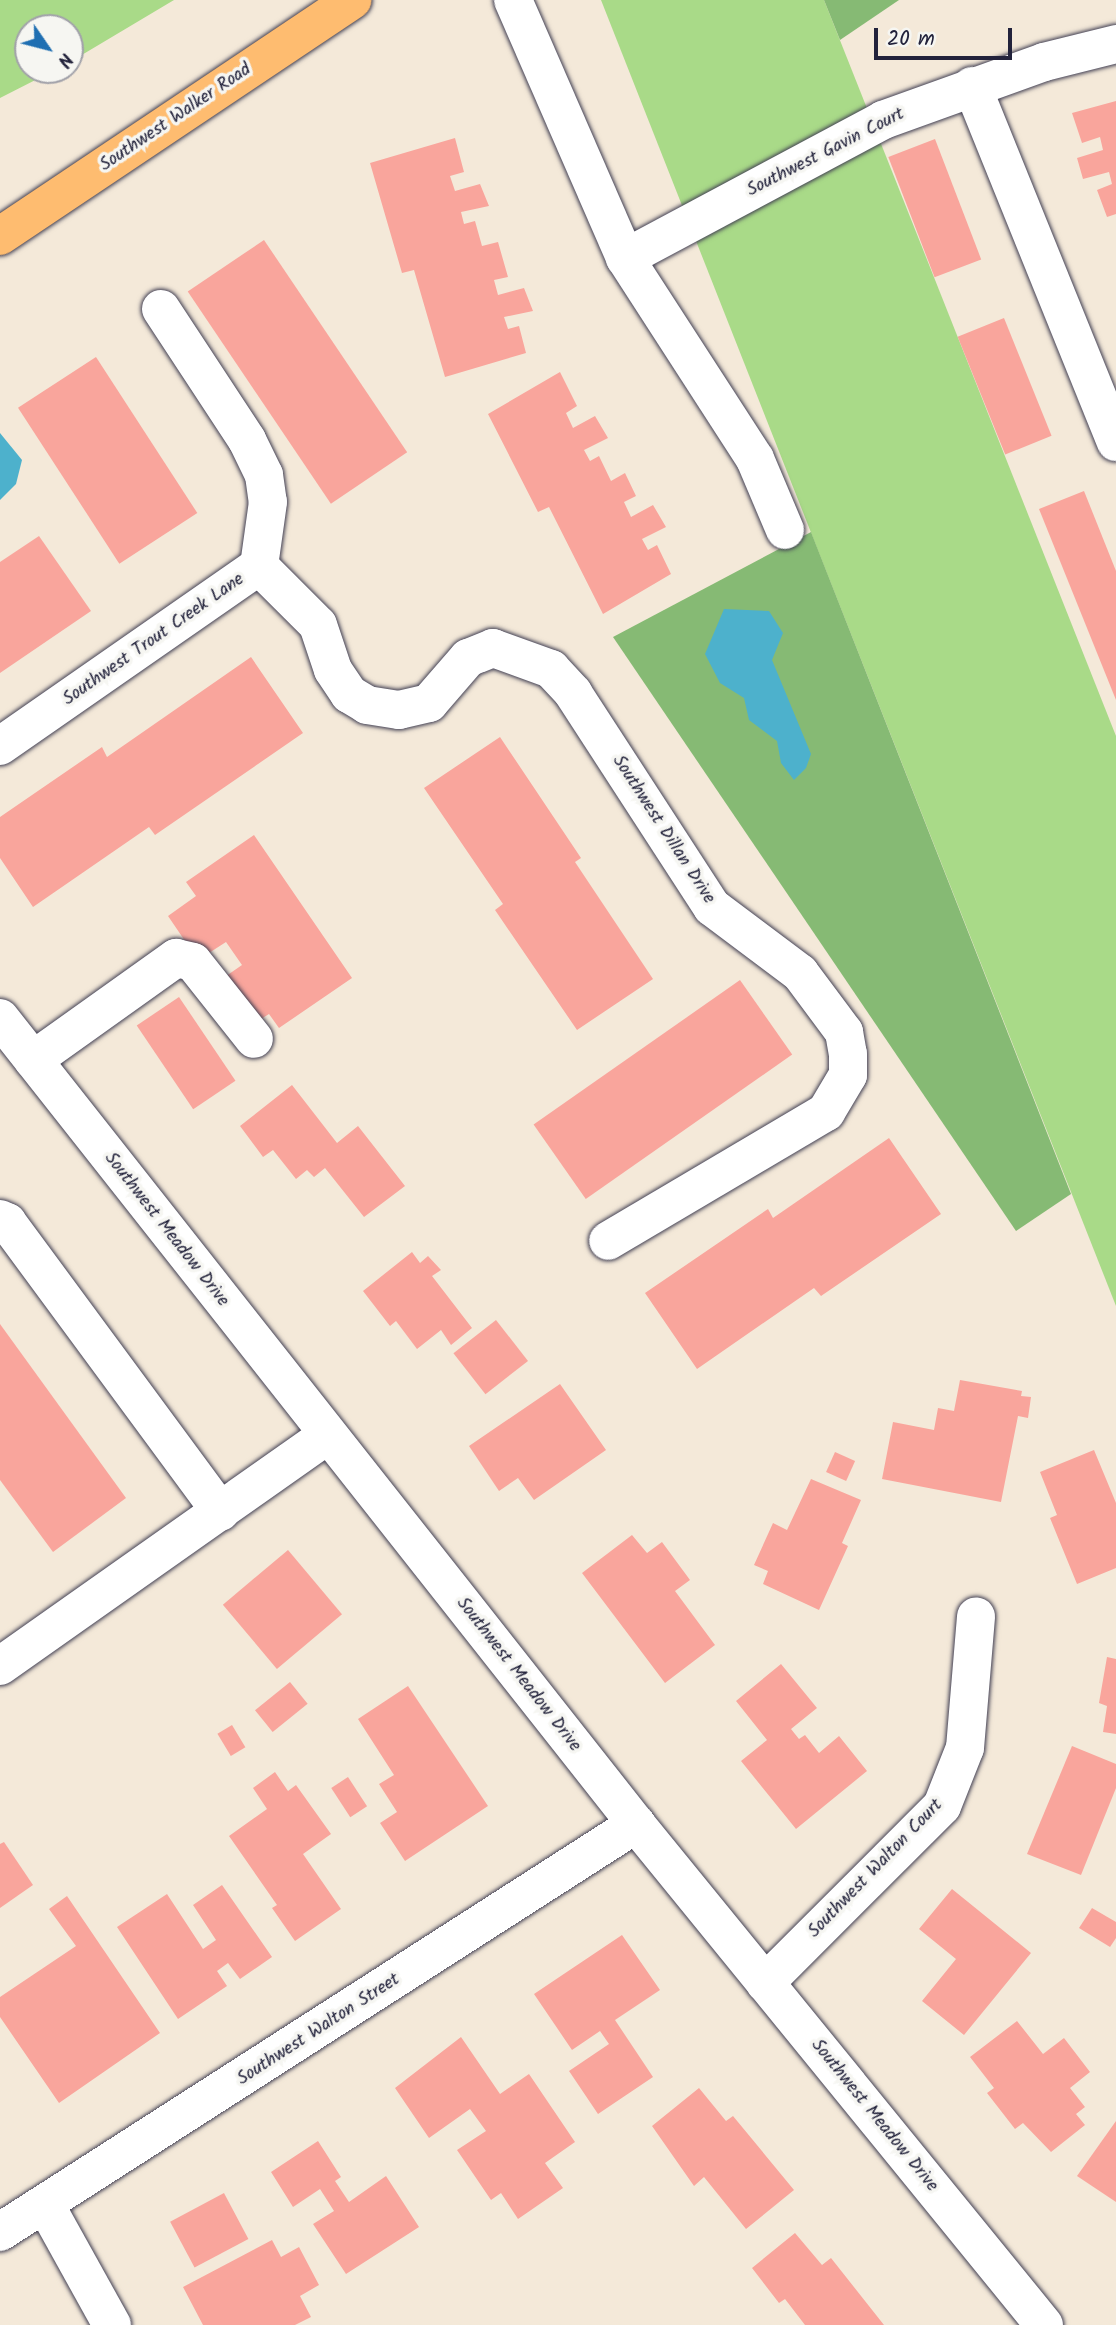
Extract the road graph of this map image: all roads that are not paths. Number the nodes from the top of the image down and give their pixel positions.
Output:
1 (352, 0) edge
2 (513, 0) edge
3 (1116, 44) edge
4 (972, 86) junction
5 (0, 236) edge
6 (625, 258) junction
7 (161, 309) dead end
8 (1116, 442) edge
9 (785, 530) dead end
10 (259, 566) junction
11 (302, 606) joint
12 (0, 746) edge
13 (0, 1018) edge
14 (254, 1039) dead end
15 (33, 1060) junction
16 (0, 1219) edge
17 (608, 1241) dead end
18 (327, 1435) junction
19 (221, 1512) junction
20 (976, 1616) dead end
21 (0, 1666) edge
22 (636, 1825) junction
23 (765, 1983) junction
24 (46, 2206) junction
25 (0, 2232) edge
26 (112, 2325) edge
27 (1043, 2325) edge

1 - 5 main road, Southwest Walker Road
2 - 6 street
3 - 4 street, Southwest Gavin Court
4 - 6 street, Southwest Gavin Court
4 - 8 street
6 - 9 street
7 - 10 street
10 - 11 street, Southwest Trout Creek Lane
10 - 12 street, Southwest Trout Creek Lane
11 - 17 street, Southwest Dillan Drive
13 - 15 street, Southwest Meadow Drive
14 - 15 street
15 - 18 street, Southwest Meadow Drive
16 - 19 street
18 - 19 street
18 - 22 street, Southwest Meadow Drive
19 - 21 street
20 - 23 street, Southwest Walton Court
22 - 23 street, Southwest Meadow Drive
22 - 24 street, Southwest Walton Street
23 - 27 street, Southwest Meadow Drive
24 - 25 street, Southwest Walton Street
24 - 26 street

